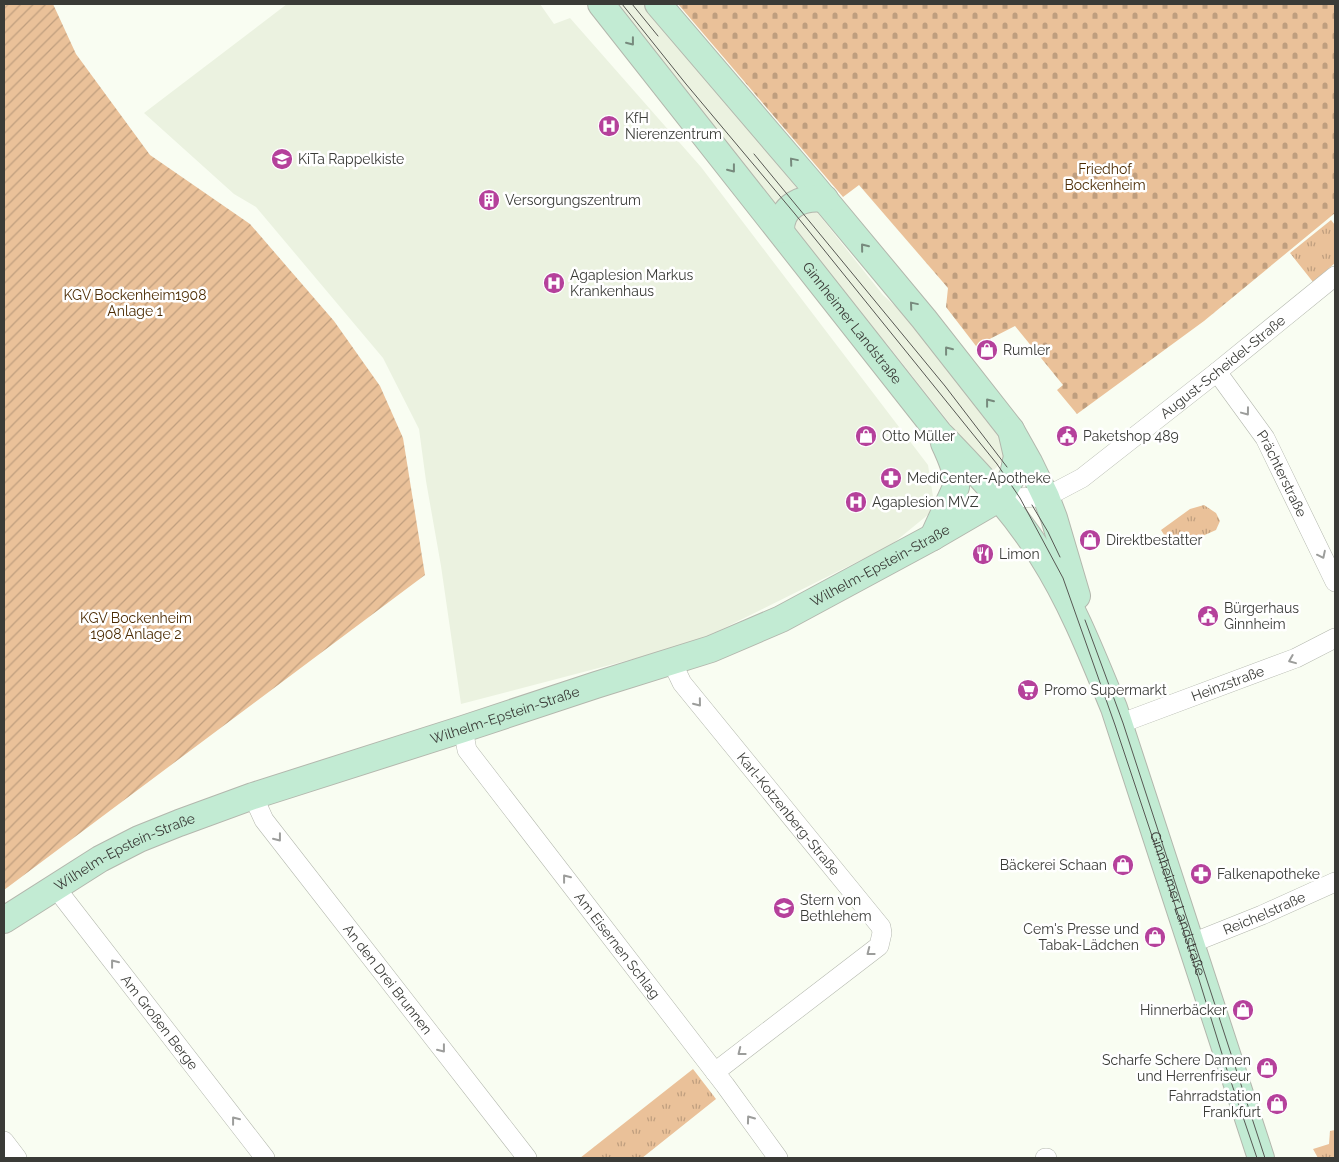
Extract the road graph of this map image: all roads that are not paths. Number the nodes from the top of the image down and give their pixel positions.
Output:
1 (601, 4) edge
2 (658, 4) edge
3 (824, 199) junction
4 (781, 230) junction
5 (1335, 276) edge
6 (1217, 372) junction
7 (1010, 430) junction
8 (939, 433) junction
9 (1046, 497) junction
10 (1000, 498) junction
11 (932, 538) junction
12 (1335, 582) edge
13 (1335, 638) edge
14 (1091, 650) junction
15 (672, 662) junction
16 (1119, 724) junction
17 (463, 730) junction
18 (253, 796) junction
19 (1335, 882) edge
20 (55, 887) junction
21 (4, 920) edge
22 (1192, 943) junction
23 (715, 1072) junction
24 (4, 1141) edge
25 (18, 1158) edge
26 (265, 1158) edge
27 (526, 1158) edge
28 (778, 1158) edge
29 (1261, 1158) edge

1 -> 4 main road, Ginnheimer Landstraße
3 -> 2 main road, Ginnheimer Landstraße
3 - 4 main road
7 -> 3 main road, Ginnheimer Landstraße
4 - 8 main road, Ginnheimer Landstraße
5 - 6 street, August-Scheidel-Straße
6 - 9 street, August-Scheidel-Straße
6 -> 12 street, Prächterstraße
7 - 9 main road, Ginnheimer Landstraße
7 - 10 main road
8 - 10 main road, Ginnheimer Landstraße
8 - 11 main road
9 - 10 street, August-Scheidel-Straße
9 - 14 main road, Ginnheimer Landstraße
10 - 11 main road, Wilhelm-Epstein-Straße
10 - 14 main road, Ginnheimer Landstraße
11 - 15 main road, Wilhelm-Epstein-Straße
13 -> 16 street, Heinzstraße
14 - 16 main road, Ginnheimer Landstraße
15 - 17 main road, Wilhelm-Epstein-Straße
15 -> 23 street, Karl-Kotzenberg-Straße
16 - 22 main road, Ginnheimer Landstraße
17 - 18 main road, Wilhelm-Epstein-Straße
23 -> 17 street, Am Eisernen Schlag
18 - 20 main road, Wilhelm-Epstein-Straße
18 -> 27 street, An den Drei Brunnen
19 - 22 street, Reichelstraße
20 - 21 main road, Wilhelm-Epstein-Straße
26 -> 20 street, Am Großen Berge
22 - 29 main road, Ginnheimer Landstraße
28 -> 23 street, Am Eisernen Schlag
24 - 25 street

